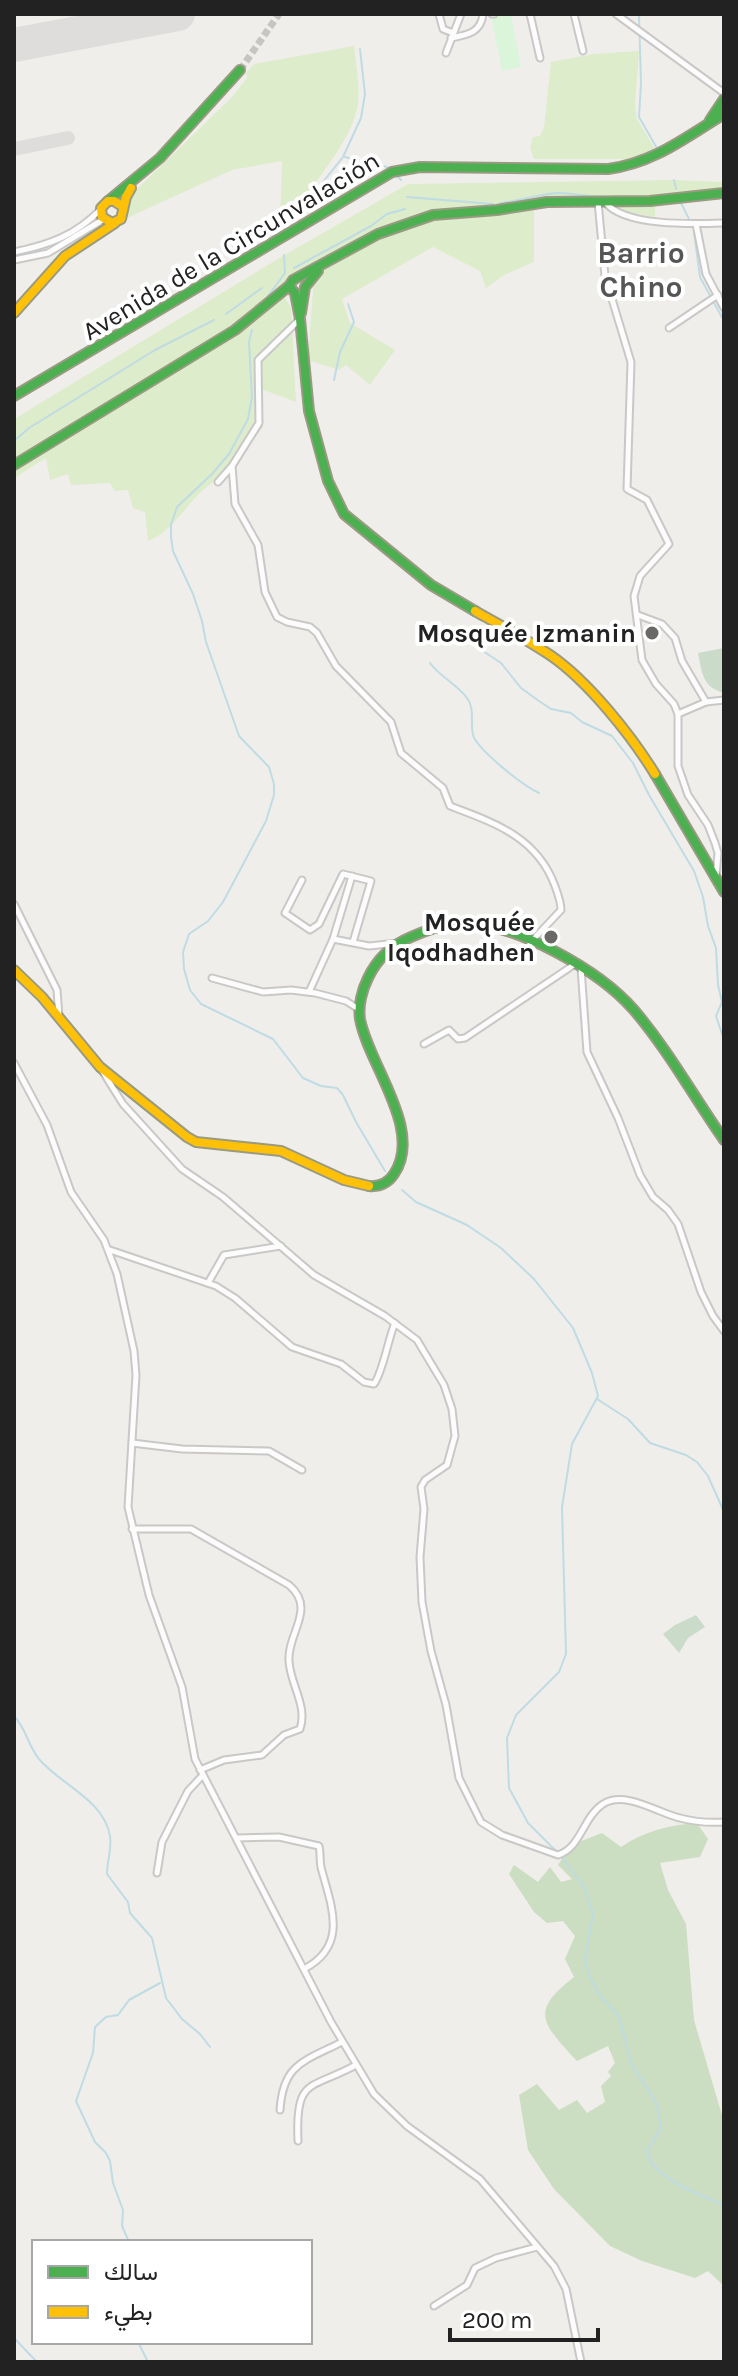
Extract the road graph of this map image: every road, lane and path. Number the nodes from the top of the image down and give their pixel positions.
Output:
1 (439, 14) edge
2 (461, 14) edge
3 (483, 14) edge
4 (530, 14) edge
5 (574, 14) edge
6 (616, 14) edge
7 (452, 36) junction
8 (583, 51) dead end
9 (446, 53) dead end
10 (540, 58) dead end
11 (240, 70) tunnel mouth
12 (710, 85) junction
13 (724, 93) edge
14 (723, 107) edge
15 (141, 174) junction
16 (724, 193) edge
17 (602, 202) junction
18 (105, 205) junction
19 (122, 206) junction
20 (108, 221) junction
21 (724, 223) edge
22 (696, 224) junction
23 (16, 252) edge
24 (17, 260) edge
25 (330, 261) junction
26 (297, 290) junction
27 (721, 297) edge
28 (724, 308) edge
29 (14, 313) edge
30 (300, 319) junction
31 (669, 328) dead end
32 (14, 396) edge
33 (14, 465) edge
34 (232, 466) junction
35 (218, 482) dead end
36 (638, 615) junction
37 (724, 700) edge
38 (706, 702) junction
39 (678, 714) junction
40 (352, 876) junction
41 (716, 876) junction
42 (302, 880) dead end
43 (724, 892) edge
44 (14, 904) edge
45 (333, 939) junction
46 (353, 942) junction
47 (399, 943) junction
48 (530, 943) junction
49 (578, 966) junction
50 (14, 970) edge
51 (212, 978) dead end
52 (309, 992) junction
53 (360, 1010) junction
54 (59, 1017) junction
55 (424, 1044) dead end
56 (14, 1063) edge
57 (100, 1067) junction
58 (724, 1140) edge
59 (282, 1246) junction
60 (109, 1249) junction
61 (208, 1283) junction
62 (395, 1323) junction
63 (724, 1331) edge
64 (132, 1443) junction
65 (302, 1470) dead end
66 (132, 1529) junction
67 (201, 1772) junction
68 (724, 1822) edge
69 (237, 1838) junction
70 (157, 1873) dead end
71 (304, 1969) junction
72 (342, 2042) junction
73 (356, 2065) junction
74 (280, 2110) dead end
75 (298, 2141) dead end
76 (537, 2247) junction
77 (434, 2306) dead end
78 (581, 2362) edge

1 - 7 street
2 - 7 street
3 - 7 street
4 - 10 street
5 - 8 street
6 - 12 street
7 - 9 street
11 - 15 street
12 - 13 street
12 - 14 street
14 - 32 street, Avenida de la Circunvalación
15 - 18 street
15 - 19 street
16 - 17 street
17 - 22 street
17 - 25 street
17 - 36 street
18 - 19 street
18 - 20 street
18 - 23 street
19 - 20 street
20 - 24 street
20 - 29 street
21 - 22 street
22 - 27 street
23 - 24 street
25 - 26 street
25 - 26 street
26 - 30 street
26 - 33 street
27 - 28 street
27 - 31 street
30 - 34 street
30 - 41 street
34 - 35 street
34 - 48 street
36 - 38 street
36 - 39 street
37 - 38 street
38 - 39 street
39 - 41 street
40 - 42 street
40 - 45 street
40 - 46 street
41 - 43 street
44 - 54 street
45 - 46 street
45 - 52 street
46 - 47 street
47 - 48 street
47 - 53 street
48 - 49 street
49 - 55 street
49 - 58 street
49 - 63 street
50 - 54 street
51 - 52 street
52 - 53 street
53 - 57 street
54 - 57 street
56 - 60 street
57 - 59 street
59 - 61 street
59 - 62 street
60 - 61 street
60 - 64 street
61 - 62 street
62 - 68 street
64 - 65 street
64 - 66 street
66 - 67 street
66 - 67 street
67 - 69 street
67 - 70 street
69 - 71 street
69 - 71 street
71 - 72 street
72 - 73 street
72 - 74 street
73 - 75 street
73 - 76 street
76 - 77 street
76 - 78 street

